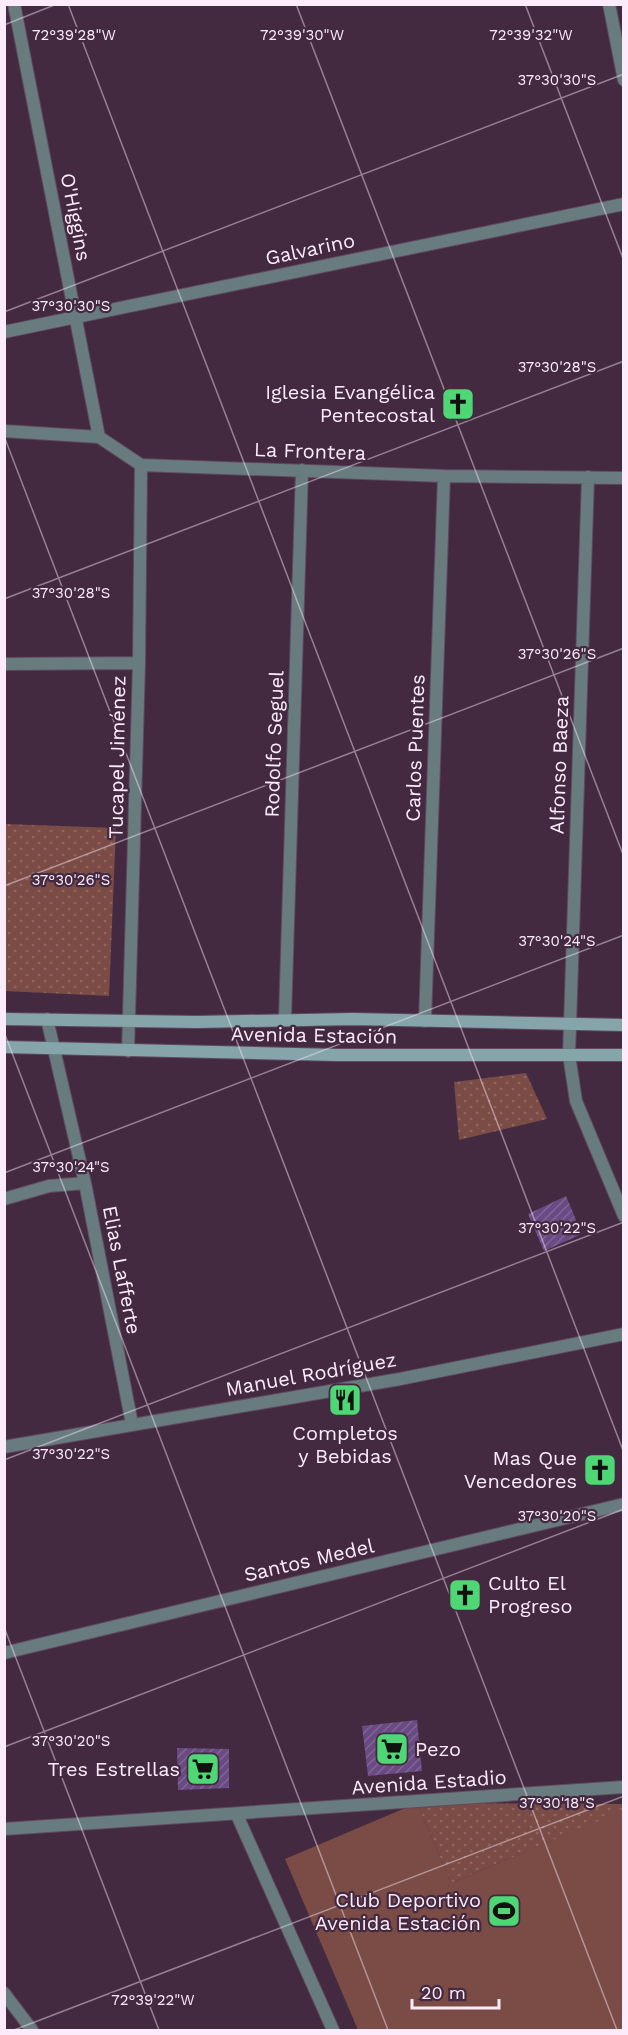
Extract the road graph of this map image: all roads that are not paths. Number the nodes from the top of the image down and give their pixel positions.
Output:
1 (14, 4) edge
2 (609, 4) edge
3 (624, 80) edge
4 (624, 204) edge
5 (76, 317) junction
6 (4, 332) edge
7 (4, 431) edge
8 (99, 437) junction
9 (141, 465) junction
10 (302, 470) junction
11 (444, 476) junction
12 (588, 477) junction
13 (624, 478) edge
14 (139, 663) junction
15 (4, 664) edge
16 (4, 1019) edge
17 (47, 1019) junction
18 (285, 1019) junction
19 (130, 1021) junction
20 (425, 1022) junction
21 (570, 1024) junction
22 (624, 1024) edge
23 (4, 1047) edge
24 (52, 1047) junction
25 (128, 1051) junction
26 (569, 1055) junction
27 (624, 1055) edge
28 (84, 1183) junction
29 (4, 1199) edge
30 (624, 1216) edge
31 (624, 1334) edge
32 (132, 1424) junction
33 (4, 1447) edge
34 (624, 1504) edge
35 (4, 1653) edge
36 (624, 1787) edge
37 (237, 1815) junction
38 (4, 1829) edge
39 (4, 1993) edge
40 (32, 2031) edge
41 (333, 2031) edge

1 - 5 street, O'Higgins
2 - 3 street
4 - 5 street, Galvarino
5 - 6 street, Galvarino
5 - 8 street, O'Higgins
7 - 8 street
8 - 9 street
9 - 10 street, La Frontera
9 - 14 street, Tucapel Jiménez
10 - 11 street, La Frontera
10 - 18 street, Rodolfo Seguel
11 - 12 street, La Frontera
11 - 20 street, Carlos Puentes
12 - 13 street, La Frontera
12 - 21 street, Alfonso Baeza
14 - 15 street
14 - 19 street, Tucapel Jiménez
16 - 17 street, Avenida Estación
17 - 19 street, Avenida Estación
17 - 24 street, Elias Lafferte
18 - 19 street, Avenida Estación
18 - 20 street, Avenida Estación
19 - 25 street, Tucapel Jiménez
20 - 21 street, Avenida Estación
21 - 22 street, Avenida Estación
21 - 26 street, Alfonso Baeza
23 - 24 street, Avenida Estación
24 - 25 street, Avenida Estación
24 - 28 street, Elias Lafferte
25 - 26 street, Avenida Estación
26 - 27 street, Avenida Estación
26 - 30 street, Alfonso Baeza
28 - 29 street
28 - 32 street, Elias Lafferte
31 - 32 street, Manuel Rodríguez
32 - 33 street, Manuel Rodríguez
34 - 35 street, Santos Medel
36 - 37 street, Avenida Estadio
37 - 38 street, Avenida Estadio
37 - 41 street
39 - 40 street

